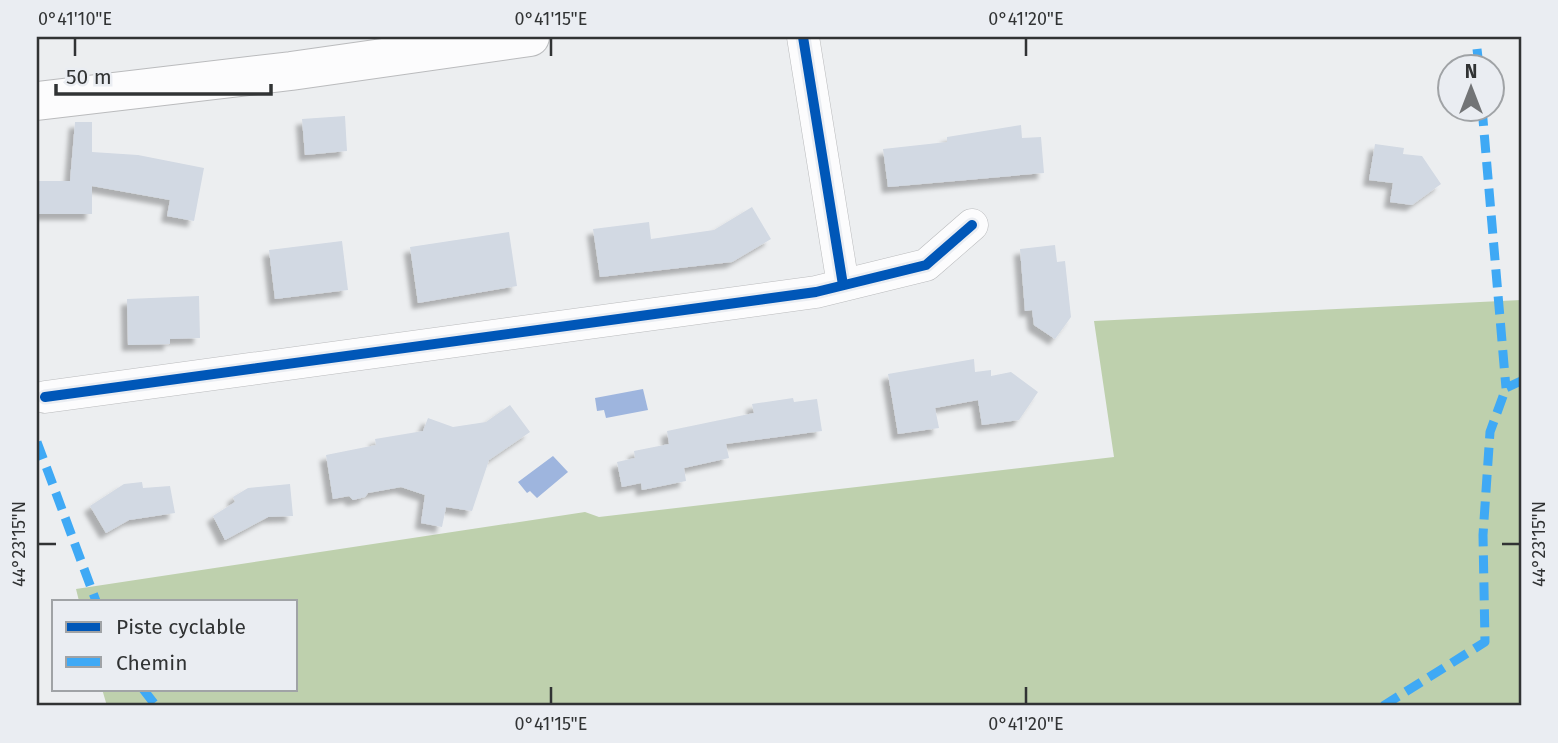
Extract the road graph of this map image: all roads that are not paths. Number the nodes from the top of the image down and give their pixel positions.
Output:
1 (530, 37) edge
2 (803, 37) edge
3 (37, 102) edge
4 (972, 225) dead end
5 (843, 285) junction
6 (45, 397) dead end

1 - 3 main road
2 - 5 street
4 - 5 street
5 - 6 street

